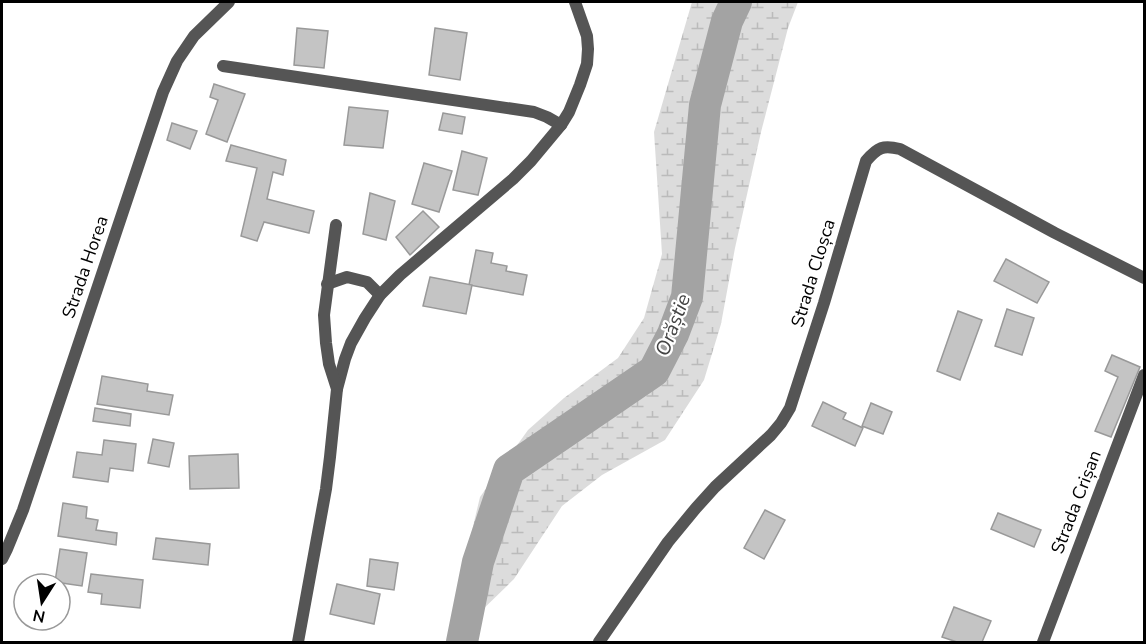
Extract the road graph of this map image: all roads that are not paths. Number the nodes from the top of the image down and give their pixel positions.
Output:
1 (229, 2) edge
2 (575, 2) edge
3 (223, 66) dead end
4 (561, 125) junction
5 (336, 225) dead end
6 (1144, 278) edge
7 (327, 285) junction
8 (380, 294) junction
9 (1144, 375) edge
10 (337, 389) junction
11 (2, 559) edge
12 (298, 642) edge
13 (599, 642) edge
14 (1043, 642) edge

1 - 11 street, Strada Horea
2 - 4 street
3 - 4 street
4 - 8 street
5 - 7 street
6 - 13 street, Strada Cloșca
7 - 8 street
7 - 10 street
8 - 10 street
9 - 14 street, Strada Crișan
10 - 12 street

